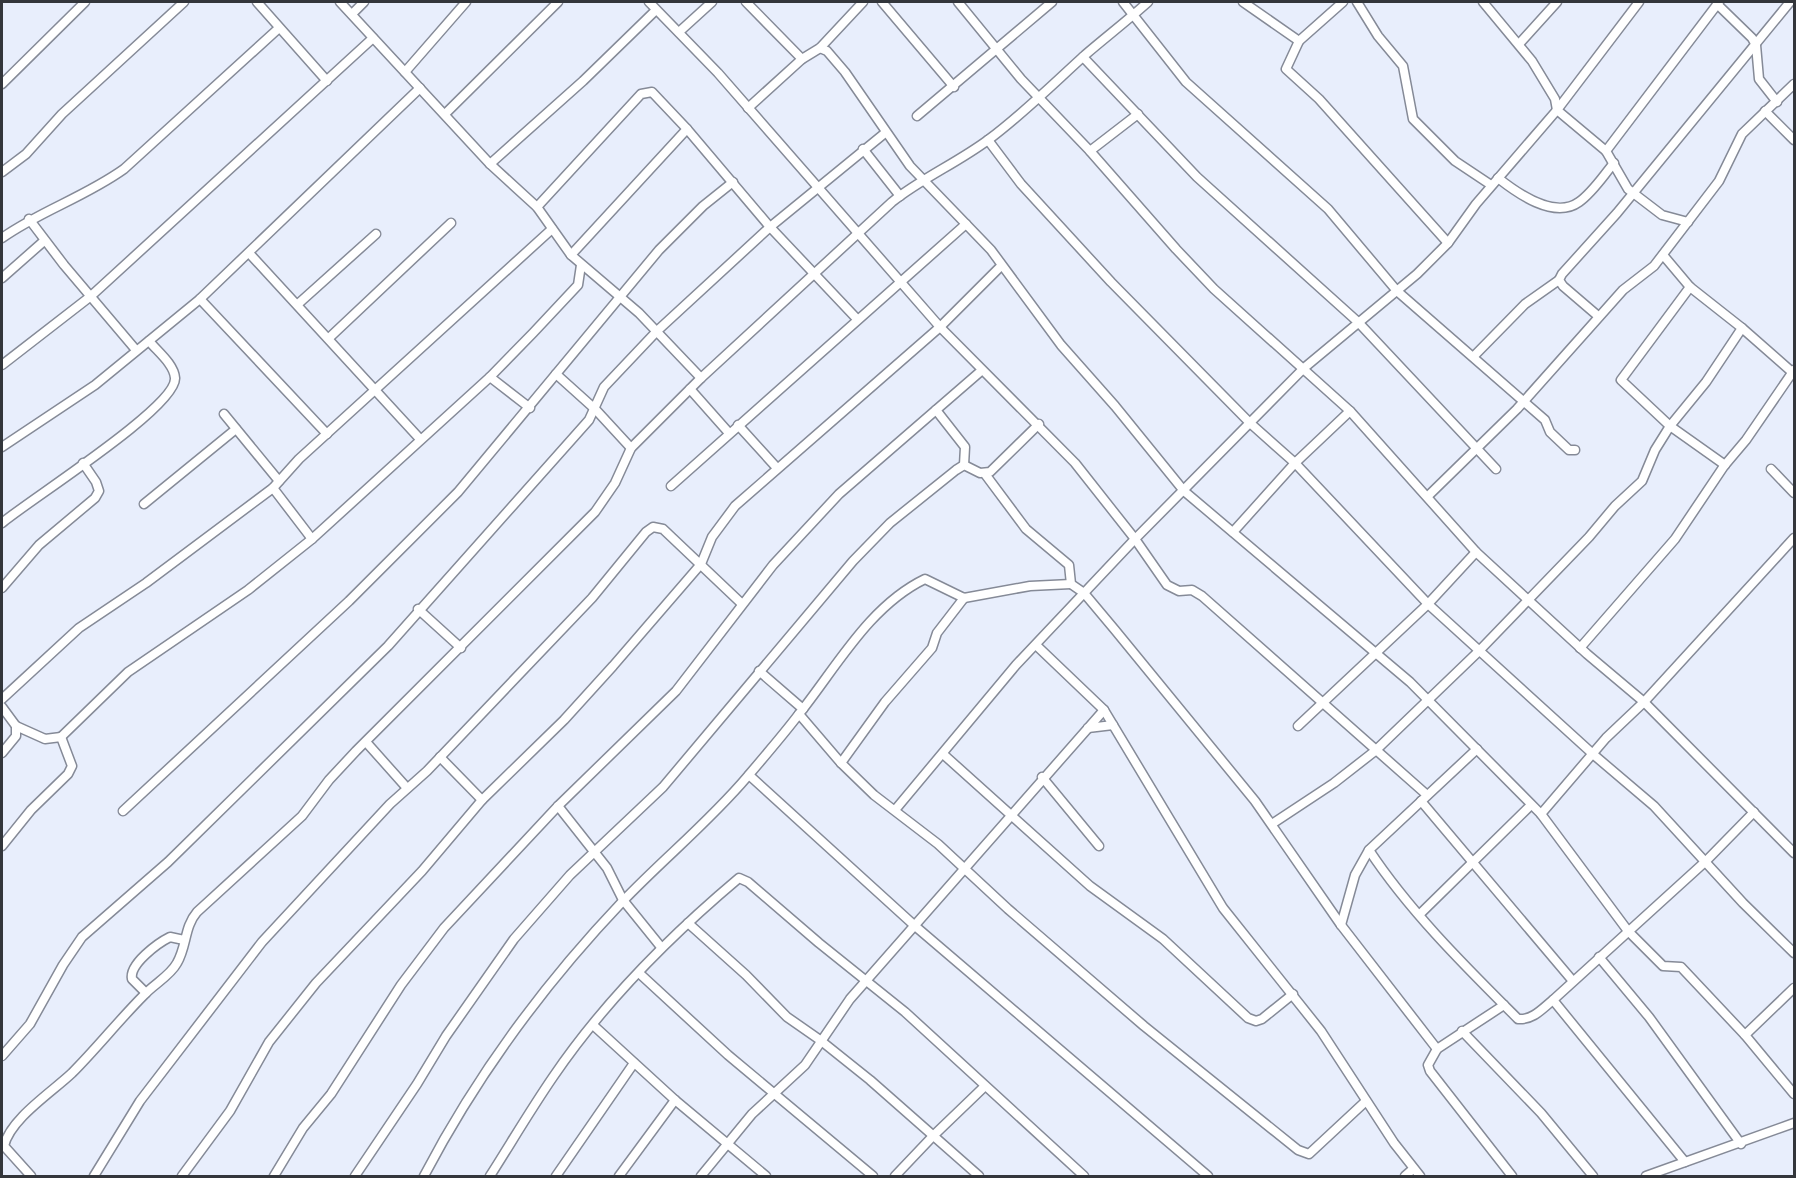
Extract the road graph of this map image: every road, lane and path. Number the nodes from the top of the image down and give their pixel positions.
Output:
1 (85, 2) edge
2 (184, 2) edge
3 (257, 2) edge
4 (340, 2) edge
5 (364, 2) edge
6 (466, 2) edge
7 (558, 2) edge
8 (649, 2) edge
9 (712, 2) edge
10 (746, 2) edge
11 (863, 2) edge
12 (882, 2) edge
13 (958, 2) edge
14 (1123, 2) edge
15 (1148, 2) edge
16 (1243, 2) edge
17 (1343, 2) edge
18 (1357, 2) edge
19 (1483, 2) edge
20 (1557, 2) edge
21 (1639, 2) edge
22 (1790, 2) edge
23 (1048, 3) edge
24 (1718, 3) edge
25 (656, 10) junction
26 (352, 14) junction
27 (1133, 16) junction
28 (279, 28) junction
29 (679, 32) junction
30 (373, 38) junction
31 (1299, 41) junction
32 (1519, 44) junction
33 (1756, 45) junction
34 (820, 48) junction
35 (996, 51) junction
36 (1083, 57) junction
37 (802, 59) junction
38 (405, 72) junction
39 (327, 81) junction
40 (2, 84) edge
41 (1794, 84) edge
42 (954, 87) junction
43 (420, 88) junction
44 (1040, 100) junction
45 (1777, 102) junction
46 (748, 108) junction
47 (1557, 110) junction
48 (1765, 111) junction
49 (445, 114) junction
50 (1138, 114) junction
51 (917, 116) dead end
52 (687, 129) junction
53 (885, 133) junction
54 (988, 140) junction
55 (1794, 140) edge
56 (863, 149) junction
57 (1090, 150) junction
58 (1606, 152) junction
59 (1614, 163) junction
60 (490, 164) junction
61 (2, 172) edge
62 (1498, 178) junction
63 (921, 179) junction
64 (733, 182) junction
65 (1491, 186) junction
66 (817, 187) junction
67 (1633, 194) junction
68 (900, 196) junction
69 (537, 207) junction
70 (29, 219) junction
71 (1688, 222) junction
72 (451, 223) dead end
73 (966, 224) junction
74 (770, 227) junction
75 (552, 229) junction
76 (860, 233) junction
77 (376, 234) dead end
78 (2, 237) edge
79 (44, 241) junction
80 (1448, 243) junction
81 (249, 253) junction
82 (571, 255) junction
83 (1663, 255) junction
84 (581, 265) junction
85 (1001, 266) junction
86 (816, 274) junction
87 (2, 278) edge
88 (1559, 280) junction
89 (902, 282) junction
90 (1690, 287) junction
91 (1397, 291) junction
92 (91, 296) junction
93 (621, 297) junction
94 (200, 298) junction
95 (298, 304) junction
96 (1598, 316) junction
97 (857, 319) junction
98 (1358, 322) junction
99 (940, 327) junction
100 (1742, 328) junction
101 (657, 331) junction
102 (328, 338) junction
103 (149, 341) junction
104 (136, 350) junction
105 (1474, 356) junction
106 (2, 365) edge
107 (1304, 368) junction
108 (981, 371) junction
109 (1793, 371) edge
110 (556, 374) junction
111 (490, 377) junction
112 (701, 378) junction
113 (690, 389) junction
114 (375, 390) junction
115 (1523, 403) junction
116 (530, 408) junction
117 (596, 410) junction
118 (936, 410) junction
119 (1350, 411) junction
120 (224, 414) dead end
121 (1250, 423) junction
122 (1040, 424) junction
123 (738, 425) junction
124 (1670, 426) junction
125 (236, 429) junction
126 (327, 434) junction
127 (729, 434) junction
128 (420, 440) junction
129 (2, 447) edge
130 (631, 448) junction
131 (1476, 448) junction
132 (1575, 450) dead end
133 (83, 463) junction
134 (1295, 463) junction
135 (964, 465) junction
136 (1725, 465) junction
137 (777, 468) junction
138 (1496, 469) dead end
139 (1771, 469) dead end
140 (985, 474) junction
141 (276, 485) junction
142 (671, 486) dead end
143 (1184, 491) junction
144 (1794, 493) edge
145 (1428, 496) junction
146 (144, 504) dead end
147 (2, 523) edge
148 (1233, 532) junction
149 (1136, 538) junction
150 (1794, 538) edge
151 (312, 539) junction
152 (1476, 552) junction
153 (701, 564) junction
154 (1071, 584) junction
155 (2, 588) edge
156 (1084, 593) junction
157 (964, 598) junction
158 (1527, 600) junction
159 (741, 603) junction
160 (1428, 604) junction
161 (418, 609) junction
162 (1037, 645) junction
163 (461, 648) junction
164 (1580, 648) junction
165 (1479, 651) junction
166 (1376, 653) junction
167 (759, 671) junction
168 (2, 699) edge
169 (1428, 700) junction
170 (1644, 702) junction
171 (1324, 704) junction
172 (2, 707) edge
173 (1104, 710) junction
174 (801, 711) junction
175 (1113, 725) junction
176 (16, 726) junction
177 (1298, 726) dead end
178 (1088, 728) junction
179 (61, 737) junction
180 (366, 742) junction
181 (1477, 749) junction
182 (1375, 751) junction
183 (2, 753) edge
184 (943, 754) junction
185 (1594, 755) junction
186 (440, 757) junction
187 (841, 763) junction
188 (749, 775) junction
189 (1042, 777) junction
190 (407, 788) junction
191 (1424, 798) junction
192 (482, 800) junction
193 (1531, 805) junction
194 (558, 806) junction
195 (895, 810) junction
196 (123, 811) dead end
197 (1754, 812) junction
198 (1541, 814) junction
199 (1012, 816) junction
200 (1272, 824) junction
201 (2, 846) edge
202 (1100, 846) dead end
203 (1369, 850) junction
204 (594, 851) junction
205 (1794, 853) edge
206 (1472, 860) junction
207 (1706, 861) junction
208 (964, 869) junction
209 (624, 900) junction
210 (1420, 914) junction
211 (688, 923) junction
212 (1341, 925) junction
213 (915, 926) junction
214 (1628, 931) junction
215 (184, 940) junction
216 (661, 947) junction
217 (1794, 953) edge
218 (1599, 957) junction
219 (639, 973) junction
220 (1572, 980) junction
221 (866, 981) junction
222 (1794, 988) edge
223 (146, 993) junction
224 (1293, 994) junction
225 (1553, 1000) junction
226 (1504, 1005) junction
227 (593, 1025) junction
228 (1462, 1031) junction
229 (1745, 1035) junction
230 (820, 1040) junction
231 (1437, 1049) junction
232 (2, 1056) edge
233 (634, 1063) junction
234 (986, 1086) junction
235 (1793, 1089) edge
236 (773, 1094) junction
237 (675, 1100) junction
238 (1366, 1101) junction
239 (1794, 1123) edge
240 (933, 1136) junction
241 (1741, 1144) junction
242 (727, 1145) junction
243 (2, 1147) edge
244 (1684, 1162) junction
245 (1417, 1173) edge
246 (31, 1176) edge
247 (94, 1176) edge
248 (182, 1176) edge
249 (274, 1176) edge
250 (355, 1176) edge
251 (424, 1176) edge
252 (490, 1176) edge
253 (556, 1176) edge
254 (619, 1176) edge
255 (701, 1176) edge
256 (766, 1176) edge
257 (873, 1176) edge
258 (895, 1176) edge
259 (979, 1176) edge
260 (1084, 1176) edge
261 (1208, 1176) edge
262 (1405, 1176) edge
263 (1512, 1176) edge
264 (1593, 1176) edge
265 (1646, 1176) edge

1 - 40 street
2 - 61 street
3 - 28 street
4 - 26 street
5 - 26 street
6 - 38 street
7 - 49 street
8 - 25 street
9 - 29 street
10 - 37 street
11 - 34 street
12 - 42 street
13 - 35 street
14 - 27 street
15 - 27 street
16 - 31 street
17 - 31 street
18 - 65 street
19 - 32 street
20 - 32 street
21 - 47 street
22 - 33 street
23 - 35 street
24 - 33 street
24 - 58 street
25 - 29 street
25 - 60 street
26 - 30 street
27 - 36 street
27 - 91 street
28 - 39 street
28 - 70 street
29 - 46 street
30 - 38 street
30 - 39 street
31 - 80 street
32 - 47 street
33 - 45 street
33 - 67 street
34 - 37 street
34 - 53 street
35 - 42 street
35 - 44 street
36 - 44 street
36 - 50 street
37 - 46 street
38 - 43 street
39 - 92 street
41 - 45 street
42 - 51 street
43 - 49 street
43 - 81 street
44 - 54 street
44 - 57 street
45 - 48 street
46 - 66 street
47 - 58 street
47 - 62 street
48 - 55 street
48 - 71 street
49 - 60 street
50 - 57 street
50 - 98 street
52 - 64 street
52 - 69 street
52 - 82 street
53 - 56 street
53 - 63 street
54 - 63 street
54 - 121 street
56 - 66 street
56 - 68 street
57 - 107 street
58 - 59 street
59 - 62 street
59 - 67 street
60 - 69 street
62 - 65 street
63 - 68 street
63 - 73 street
64 - 74 street
64 - 93 street
65 - 80 street
66 - 74 street
66 - 76 street
67 - 71 street
67 - 88 street
68 - 76 street
69 - 75 street
70 - 78 street
70 - 79 street
71 - 83 street
72 - 102 street
73 - 85 street
73 - 89 street
74 - 86 street
74 - 101 street
75 - 82 street
75 - 114 street
76 - 86 street
76 - 89 street
77 - 95 street
79 - 87 street
79 - 92 street
80 - 91 street
81 - 94 street
81 - 95 street
82 - 84 street
83 - 90 street
83 - 96 street
84 - 93 street
84 - 111 street
85 - 99 street
85 - 143 street
86 - 97 street
86 - 112 street
88 - 96 street
88 - 105 street
89 - 97 street
89 - 99 street
90 - 100 street
90 - 124 street
91 - 98 street
91 - 105 street
92 - 104 street
92 - 106 street
93 - 101 street
93 - 110 street
94 - 103 street
94 - 126 street
95 - 102 street
96 - 115 street
97 - 123 street
98 - 107 street
98 - 131 street
99 - 108 street
99 - 137 street
100 - 109 street
100 - 124 street
101 - 112 street
101 - 117 street
102 - 114 street
103 - 104 street
103 - 133 street
104 - 129 street
105 - 115 street
107 - 119 street
107 - 121 street
108 - 118 street
108 - 122 street
109 - 136 street
110 - 116 street
110 - 117 street
111 - 116 street
111 - 128 street
112 - 113 street
113 - 127 street
113 - 130 street
114 - 126 street
114 - 128 street
115 - 131 street
115 - 132 street
116 - 196 street
117 - 130 street
117 - 161 street
118 - 135 street
118 - 159 street
119 - 134 street
119 - 145 street
120 - 125 street
121 - 134 street
121 - 143 street
122 - 140 street
122 - 149 street
123 - 127 street
123 - 137 street
124 - 136 street
124 - 158 street
125 - 141 street
125 - 146 street
126 - 141 street
127 - 142 street
128 - 151 street
130 - 163 street
131 - 138 street
131 - 145 street
133 - 147 street
133 - 155 street
134 - 148 street
134 - 160 street
135 - 140 street
135 - 167 street
136 - 164 street
137 - 153 street
139 - 144 street
140 - 154 street
141 - 151 street
141 - 168 street
143 - 148 street
143 - 149 street
145 - 152 street
148 - 166 street
149 - 156 street
149 - 171 street
150 - 170 street
151 - 179 street
152 - 158 street
152 - 160 street
153 - 159 street
153 - 186 street
153 - 192 street
154 - 156 street
154 - 157 street
156 - 162 street
156 - 200 street
157 - 174 street
157 - 187 street
158 - 164 street
158 - 165 street
159 - 194 street
160 - 165 street
160 - 166 street
161 - 163 street
161 - 232 street
162 - 173 street
162 - 184 street
163 - 180 street
164 - 170 street
165 - 169 street
165 - 185 street
166 - 169 street
166 - 171 street
167 - 174 street
167 - 204 street
169 - 181 street
169 - 182 street
170 - 185 street
170 - 197 street
171 - 177 street
171 - 182 street
172 - 176 street
173 - 175 street
173 - 178 street
174 - 187 street
174 - 188 street
175 - 178 street
175 - 224 street
176 - 179 street
176 - 183 street
178 - 189 street
179 - 201 street
180 - 190 street
180 - 215 street
181 - 191 street
181 - 193 street
182 - 191 street
182 - 200 street
184 - 195 street
184 - 199 street
185 - 198 street
185 - 207 street
186 - 190 street
186 - 192 street
187 - 195 street
188 - 209 street
188 - 213 street
189 - 199 street
189 - 202 street
190 - 247 street
191 - 203 street
191 - 206 street
192 - 248 street
193 - 198 street
193 - 206 street
194 - 204 street
194 - 249 street
195 - 208 street
197 - 205 street
197 - 207 street
198 - 214 street
199 - 208 street
199 - 224 street
200 - 212 street
203 - 210 street
203 - 212 street
204 - 209 street
204 - 250 street
206 - 210 street
206 - 220 street
207 - 214 street
207 - 217 street
208 - 213 street
208 - 238 street
209 - 216 street
209 - 251 street
210 - 226 street
211 - 216 street
211 - 221 street
211 - 230 street
212 - 231 street
213 - 221 street
213 - 261 street
214 - 218 street
214 - 229 street
215 - 223 street
215 - 223 street
216 - 219 street
218 - 220 street
218 - 241 street
219 - 227 street
219 - 236 street
220 - 225 street
221 - 230 street
221 - 234 street
222 - 229 street
223 - 243 street
224 - 238 street
225 - 226 street
225 - 244 street
226 - 228 street
227 - 233 street
227 - 252 street
228 - 231 street
228 - 264 street
229 - 235 street
230 - 236 street
230 - 240 street
231 - 263 street
233 - 237 street
233 - 253 street
234 - 240 street
234 - 260 street
236 - 242 street
236 - 257 street
237 - 242 street
237 - 254 street
238 - 245 street
239 - 241 street
240 - 258 street
240 - 259 street
241 - 244 street
242 - 255 street
242 - 256 street
243 - 246 street
244 - 265 street
245 - 262 street

